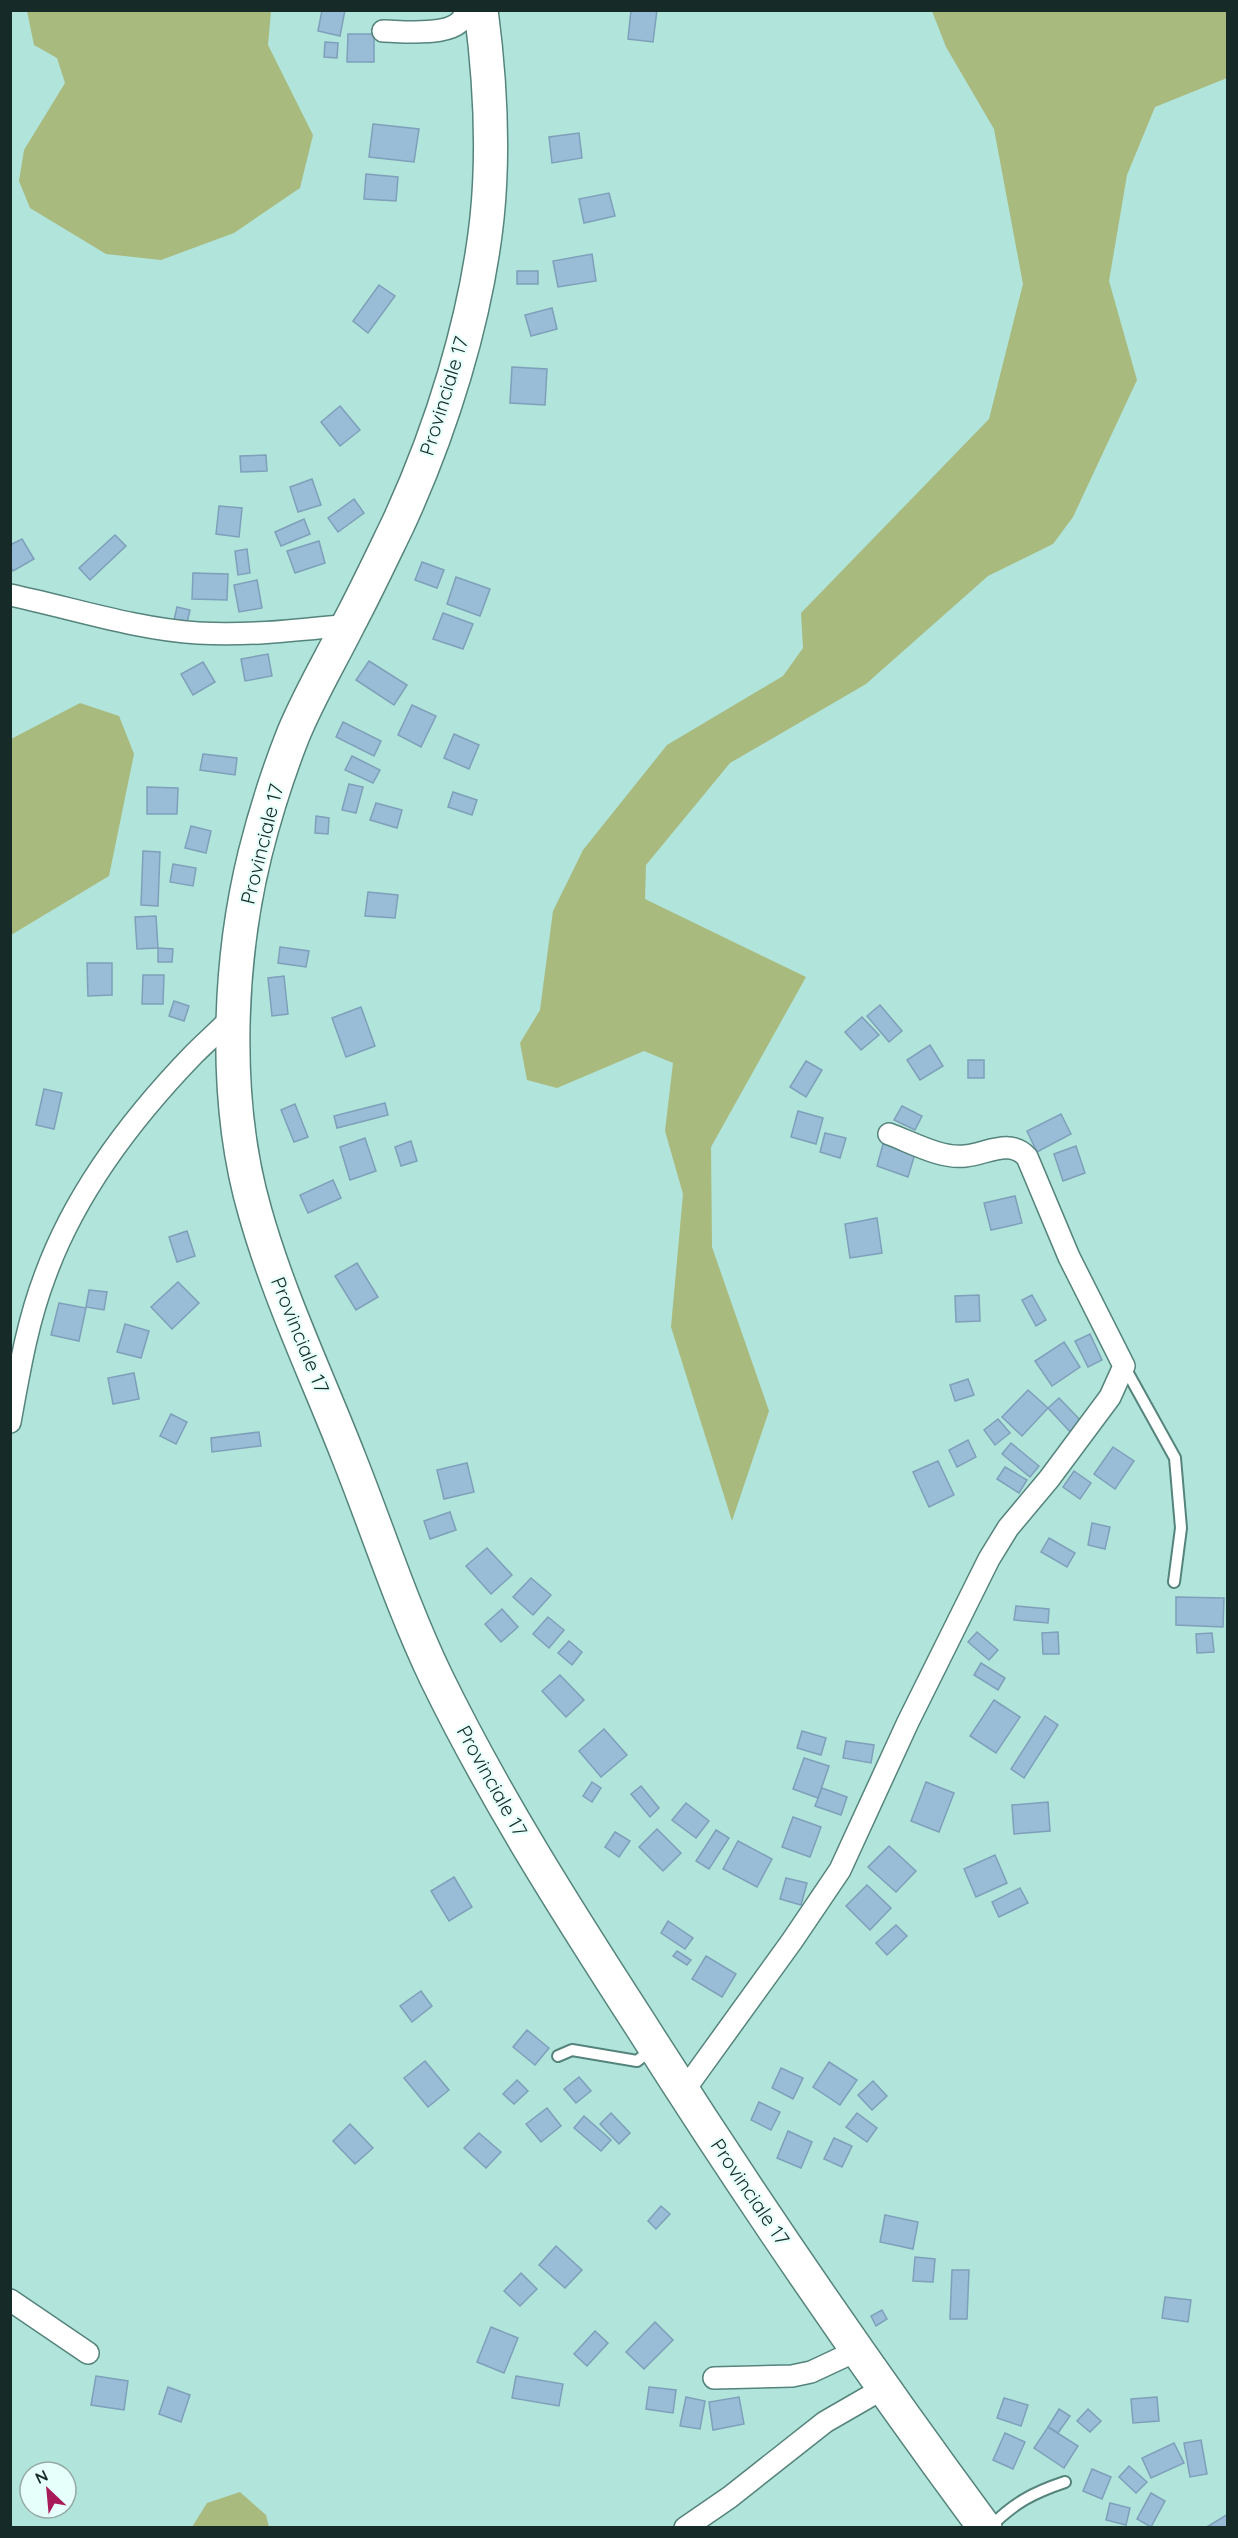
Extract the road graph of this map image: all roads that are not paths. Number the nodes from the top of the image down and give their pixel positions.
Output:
1 (465, 10) edge
2 (481, 10) edge
3 (383, 31) dead end
4 (10, 595) edge
5 (349, 625) junction
6 (233, 1016) junction
7 (889, 1134) dead end
8 (1124, 1366) junction
9 (10, 1422) edge
10 (1174, 1582) dead end
11 (654, 2047) junction
12 (558, 2056) dead end
13 (683, 2092) junction
14 (10, 2300) edge
15 (856, 2351) junction
16 (88, 2353) dead end
17 (714, 2378) dead end
18 (884, 2388) junction
19 (1065, 2482) dead end
20 (685, 2528) edge
21 (987, 2528) edge

1 - 3 street
2 - 5 main road, Provinciale 17
4 - 5 street
5 - 6 main road, Provinciale 17
6 - 9 street
6 - 11 main road, Provinciale 17
7 - 8 street
8 - 10 lane
8 - 13 street
11 - 12 lane
11 - 13 main road, Provinciale 17
13 - 15 main road, Provinciale 17
14 - 16 street
15 - 17 street
15 - 18 main road, Provinciale 17
18 - 20 street
18 - 21 main road, Provinciale 17
19 - 21 lane

